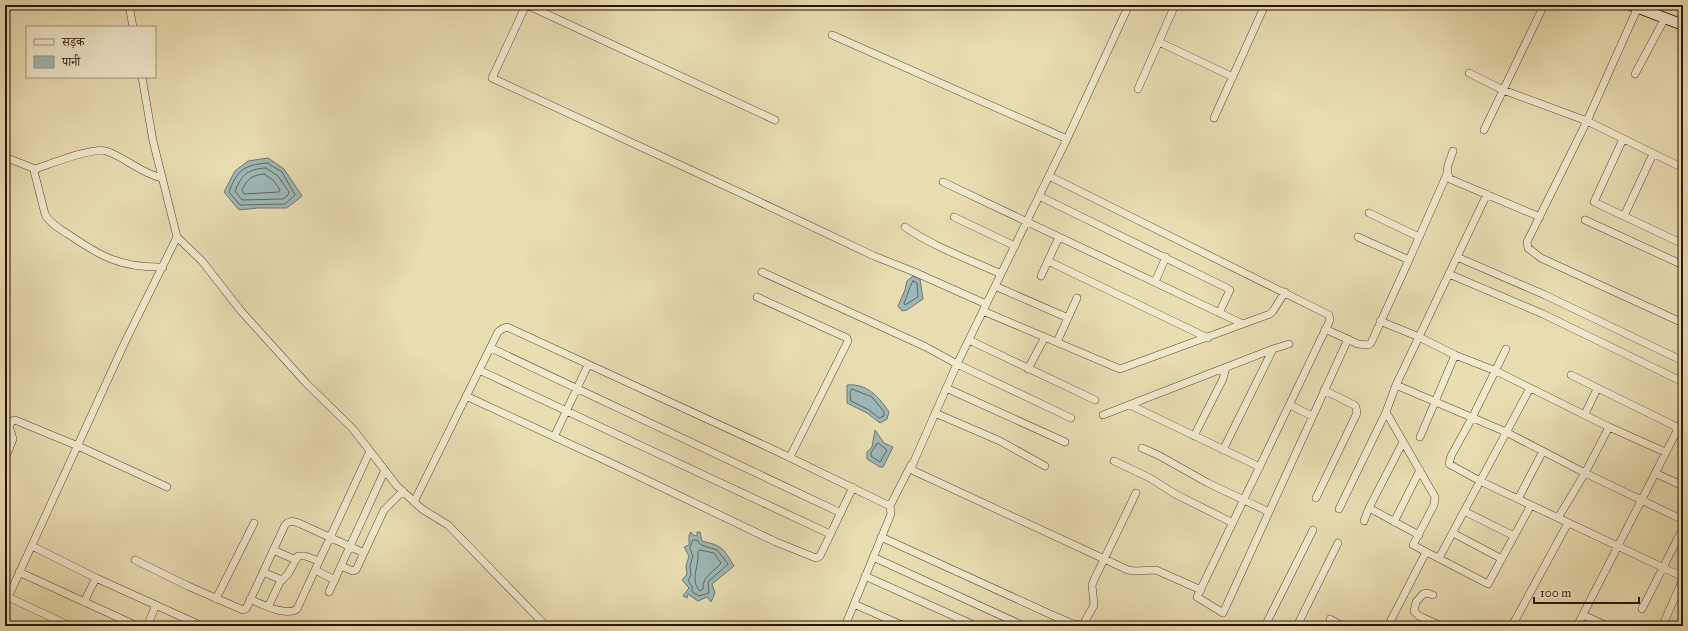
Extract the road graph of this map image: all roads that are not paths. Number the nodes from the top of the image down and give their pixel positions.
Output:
1 (129, 5) edge
2 (527, 5) edge
3 (1129, 5) edge
4 (1175, 5) edge
5 (1265, 5) edge
6 (1544, 5) edge
7 (1634, 6) edge
8 (1666, 18) junction
9 (1683, 25) edge
10 (133, 26) edge
11 (832, 35) dead end
12 (1159, 42) junction
13 (1468, 73) dead end
14 (1635, 74) dead end
15 (1233, 77) junction
16 (142, 78) edge
17 (1138, 90) dead end
18 (1503, 90) junction
19 (1214, 118) dead end
20 (775, 120) dead end
21 (1587, 121) junction
22 (1484, 130) dead end
23 (1067, 139) junction
24 (1623, 139) junction
25 (1453, 151) dead end
26 (1653, 154) junction
27 (5, 157) edge
28 (1683, 168) edge
29 (35, 169) junction
30 (1447, 174) junction
31 (1049, 176) junction
32 (162, 178) junction
33 (943, 182) dead end
34 (1487, 194) junction
35 (1039, 196) junction
36 (1369, 213) dead end
37 (1624, 216) junction
38 (954, 217) dead end
39 (1540, 217) junction
40 (1585, 220) dead end
41 (1027, 222) junction
42 (905, 227) dead end
43 (177, 237) junction
44 (1059, 237) junction
45 (1358, 237) dead end
46 (1419, 238) junction
47 (1683, 244) edge
48 (1015, 246) junction
49 (1166, 257) junction
50 (1457, 257) junction
51 (1410, 260) junction
52 (1048, 261) junction
53 (1683, 265) edge
54 (163, 267) junction
55 (762, 272) dead end
56 (1001, 274) junction
57 (1449, 274) junction
58 (1041, 276) dead end
59 (1155, 282) junction
60 (996, 286) junction
61 (1285, 292) junction
62 (757, 297) dead end
63 (1077, 298) dead end
64 (985, 307) junction
65 (1219, 313) junction
66 (1068, 318) junction
67 (1380, 321) junction
68 (1683, 323) edge
69 (1243, 324) junction
70 (1325, 329) junction
71 (1045, 337) junction
72 (1419, 337) junction
73 (1208, 338) junction
74 (1348, 339) junction
75 (969, 340) junction
76 (1056, 342) junction
77 (1289, 344) dead end
78 (491, 348) junction
79 (1273, 349) junction
80 (1506, 349) dead end
81 (1455, 355) junction
82 (1683, 361) edge
83 (957, 364) junction
84 (588, 365) junction
85 (1226, 367) junction
86 (1028, 369) junction
87 (480, 370) junction
88 (1496, 371) junction
89 (1571, 375) dead end
90 (1683, 382) edge
91 (1396, 385) junction
92 (946, 388) junction
93 (1530, 388) junction
94 (576, 389) junction
95 (1598, 389) junction
96 (1324, 390) junction
97 (466, 396) junction
98 (1095, 400) dead end
99 (1434, 402) junction
100 (1130, 405) junction
101 (1290, 405) junction
102 (566, 410) junction
103 (1386, 412) junction
104 (935, 413) junction
105 (1585, 414) junction
106 (1103, 415) dead end
107 (1312, 416) junction
108 (1071, 418) dead end
109 (1472, 418) junction
110 (1683, 419) edge
111 (1609, 427) junction
112 (1680, 429) edge
113 (1506, 432) junction
114 (1194, 436) junction
115 (554, 437) junction
116 (1420, 437) dead end
117 (1065, 442) dead end
118 (1403, 442) junction
119 (78, 446) junction
120 (1142, 448) dead end
121 (1223, 450) junction
122 (370, 451) junction
123 (1543, 451) junction
124 (1665, 452) junction
125 (790, 457) junction
126 (5, 459) edge
127 (1114, 461) dead end
128 (911, 465) junction
129 (1045, 466) dead end
130 (1260, 467) junction
131 (385, 470) junction
132 (1420, 470) junction
133 (1585, 473) junction
134 (1655, 473) junction
135 (1480, 481) junction
136 (1683, 486) edge
137 (167, 487) dead end
138 (853, 487) junction
139 (402, 491) junction
140 (1136, 493) dead end
141 (1316, 498) dead end
142 (1518, 499) junction
143 (1244, 501) junction
144 (1642, 501) junction
145 (414, 502) junction
146 (1531, 505) junction
147 (890, 506) junction
148 (1369, 508) junction
149 (1339, 509) dead end
150 (1464, 511) junction
151 (1269, 512) junction
152 (841, 513) junction
153 (1558, 518) junction
154 (1683, 520) edge
155 (1364, 521) dead end
156 (1394, 522) junction
157 (254, 523) dead end
158 (1568, 523) junction
159 (1233, 524) junction
160 (1683, 528) edge
161 (1313, 530) dead end
162 (1453, 533) junction
163 (830, 534) junction
164 (1419, 535) junction
165 (1514, 536) junction
166 (882, 537) junction
167 (330, 538) junction
168 (1338, 543) dead end
169 (32, 546) junction
170 (350, 546) junction
171 (1617, 546) junction
172 (273, 550) junction
173 (1426, 552) junction
174 (364, 553) junction
175 (873, 557) junction
176 (1104, 557) junction
177 (1439, 558) junction
178 (1502, 559) junction
179 (135, 560) dead end
180 (296, 560) junction
181 (319, 561) junction
182 (341, 566) junction
183 (1662, 568) junction
184 (315, 570) junction
185 (19, 572) junction
186 (263, 572) junction
187 (865, 576) junction
188 (96, 578) junction
189 (1683, 578) edge
190 (282, 580) junction
191 (335, 580) junction
192 (1201, 590) junction
193 (329, 592) dead end
194 (1434, 595) dead end
195 (8, 597) junction
196 (216, 599) junction
197 (250, 599) junction
198 (84, 602) junction
199 (5, 604) edge
200 (854, 604) junction
201 (156, 605) junction
202 (268, 607) junction
203 (1642, 609) dead end
204 (1583, 615) junction
205 (1330, 619) dead end
206 (1665, 620) dead end
207 (70, 626) edge
208 (137, 626) edge
209 (147, 626) edge
210 (202, 626) edge
211 (546, 626) edge
212 (845, 626) edge
213 (904, 626) edge
214 (976, 626) edge
215 (1024, 626) edge
216 (1265, 626) edge
217 (1297, 626) edge
218 (1343, 626) edge
219 (1388, 626) edge
220 (1441, 626) edge
221 (1512, 626) edge
222 (1577, 626) edge
223 (1607, 626) edge

1 - 10 street
2 - 20 street
2 - 64 street
3 - 23 street
4 - 12 street
5 - 15 street
6 - 18 street
7 - 8 street
7 - 21 street
8 - 9 street
8 - 14 street
11 - 23 street
12 - 15 street
12 - 17 street
13 - 18 street
15 - 19 street
16 - 32 street
18 - 21 street
18 - 22 street
21 - 24 street
21 - 39 street
23 - 31 street
24 - 26 street
24 - 37 street
25 - 30 street
26 - 28 street
26 - 37 street
27 - 29 street
29 - 32 street
29 - 54 street
30 - 34 street
30 - 46 street
31 - 35 street
31 - 61 street
32 - 43 street
33 - 41 street
34 - 39 street
34 - 50 street
35 - 41 street
35 - 49 street
36 - 46 street
37 - 47 street
38 - 48 street
39 - 68 street
40 - 53 street
41 - 44 street
41 - 48 street
42 - 56 street
43 - 54 street
43 - 122 street
44 - 52 street
44 - 59 street
45 - 51 street
46 - 51 street
48 - 56 street
49 - 59 street
49 - 65 street
50 - 57 street
50 - 82 street
51 - 67 street
52 - 58 street
52 - 73 street
54 - 119 street
55 - 83 street
56 - 60 street
57 - 72 street
57 - 90 street
59 - 65 street
60 - 64 street
60 - 66 street
61 - 69 street
61 - 70 street
62 - 125 street
63 - 66 street
64 - 71 street
64 - 75 street
65 - 69 street
66 - 76 street
67 - 72 street
67 - 74 street
69 - 73 street
70 - 74 street
70 - 101 street
71 - 76 street
71 - 86 street
72 - 81 street
72 - 91 street
73 - 76 street
74 - 96 street
75 - 83 street
75 - 86 street
77 - 79 street
78 - 84 street
78 - 87 street
78 - 94 street
79 - 85 street
79 - 121 street
80 - 88 street
81 - 88 street
81 - 99 street
83 - 92 street
83 - 108 street
84 - 94 street
84 - 125 street
85 - 100 street
85 - 114 street
86 - 98 street
87 - 97 street
87 - 102 street
88 - 93 street
88 - 109 street
89 - 95 street
91 - 99 street
91 - 103 street
92 - 104 street
92 - 117 street
93 - 105 street
93 - 113 street
94 - 102 street
94 - 152 street
95 - 105 street
95 - 112 street
96 - 107 street
96 - 141 street
97 - 115 street
97 - 145 street
99 - 109 street
99 - 116 street
100 - 106 street
100 - 114 street
101 - 107 street
101 - 130 street
102 - 115 street
102 - 163 street
103 - 118 street
103 - 149 street
104 - 128 street
104 - 129 street
105 - 111 street
107 - 151 street
109 - 113 street
109 - 135 street
110 - 112 street
111 - 124 street
111 - 133 street
112 - 124 street
113 - 123 street
113 - 135 street
114 - 121 street
115 - 163 street
118 - 132 street
118 - 148 street
119 - 126 street
119 - 137 street
119 - 169 street
120 - 143 street
121 - 130 street
122 - 131 street
122 - 167 street
123 - 133 street
123 - 142 street
124 - 134 street
125 - 138 street
127 - 159 street
128 - 147 street
128 - 176 street
130 - 143 street
131 - 139 street
131 - 170 street
132 - 156 street
132 - 164 street
133 - 144 street
133 - 153 street
134 - 136 street
134 - 144 street
135 - 142 street
135 - 150 street
138 - 147 street
138 - 152 street
139 - 145 street
139 - 174 street
140 - 176 street
142 - 146 street
143 - 151 street
143 - 159 street
144 - 154 street
144 - 171 street
145 - 211 street
146 - 153 street
146 - 165 street
147 - 166 street
148 - 155 street
148 - 156 street
150 - 162 street
150 - 165 street
151 - 192 street
152 - 163 street
153 - 158 street
156 - 164 street
157 - 196 street
158 - 171 street
158 - 221 street
159 - 192 street
160 - 183 street
161 - 216 street
162 - 177 street
162 - 178 street
164 - 173 street
165 - 178 street
166 - 175 street
166 - 176 street
167 - 170 street
167 - 172 street
167 - 181 street
168 - 217 street
169 - 185 street
169 - 188 street
170 - 174 street
170 - 182 street
171 - 183 street
171 - 204 street
172 - 180 street
172 - 186 street
173 - 177 street
173 - 219 street
174 - 182 street
175 - 187 street
175 - 215 street
176 - 192 street
177 - 178 street
179 - 196 street
180 - 181 street
180 - 190 street
181 - 184 street
182 - 191 street
183 - 189 street
183 - 203 street
184 - 191 street
184 - 202 street
185 - 195 street
185 - 198 street
186 - 190 street
186 - 197 street
187 - 200 street
187 - 214 street
188 - 198 street
188 - 201 street
189 - 206 street
190 - 202 street
191 - 193 street
194 - 220 street
195 - 199 street
195 - 207 street
196 - 197 street
197 - 202 street
198 - 208 street
200 - 212 street
200 - 213 street
201 - 209 street
201 - 210 street
204 - 222 street
204 - 223 street
205 - 218 street

